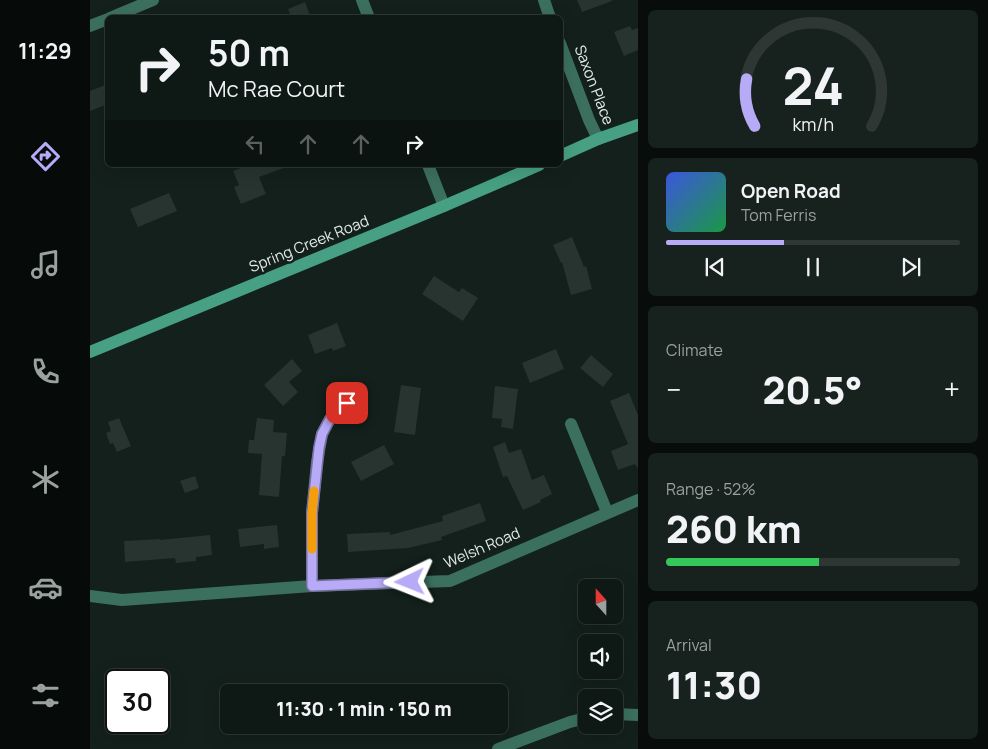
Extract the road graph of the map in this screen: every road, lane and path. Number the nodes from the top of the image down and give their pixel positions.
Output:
1 (153, 0) edge
2 (362, 0) edge
3 (544, 0) edge
4 (116, 15) edge
5 (368, 15) edge
6 (549, 15) edge
7 (105, 20) edge
8 (90, 26) edge
9 (563, 51) edge
10 (638, 125) edge
11 (598, 139) junction
12 (563, 155) edge
13 (429, 167) edge
14 (534, 167) edge
15 (444, 206) junction
16 (90, 352) edge
17 (347, 403) dead end
18 (571, 424) dead end
19 (638, 500) edge
20 (607, 512) junction
21 (312, 586) junction
22 (90, 596) edge
23 (623, 714) edge
24 (638, 715) edge
25 (578, 720) edge
26 (498, 749) edge

1 - 4 street
2 - 5 street
3 - 6 street
7 - 8 street
9 - 11 street, Saxon Place
10 - 11 main road
11 - 12 main road
13 - 15 street
14 - 15 main road, Spring Creek Road
15 - 16 main road, Spring Creek Road
17 - 21 street
18 - 20 street
19 - 20 street, Welsh Road
20 - 21 street, Welsh Road
21 - 22 street, Welsh Road
23 - 24 street
25 - 26 street

